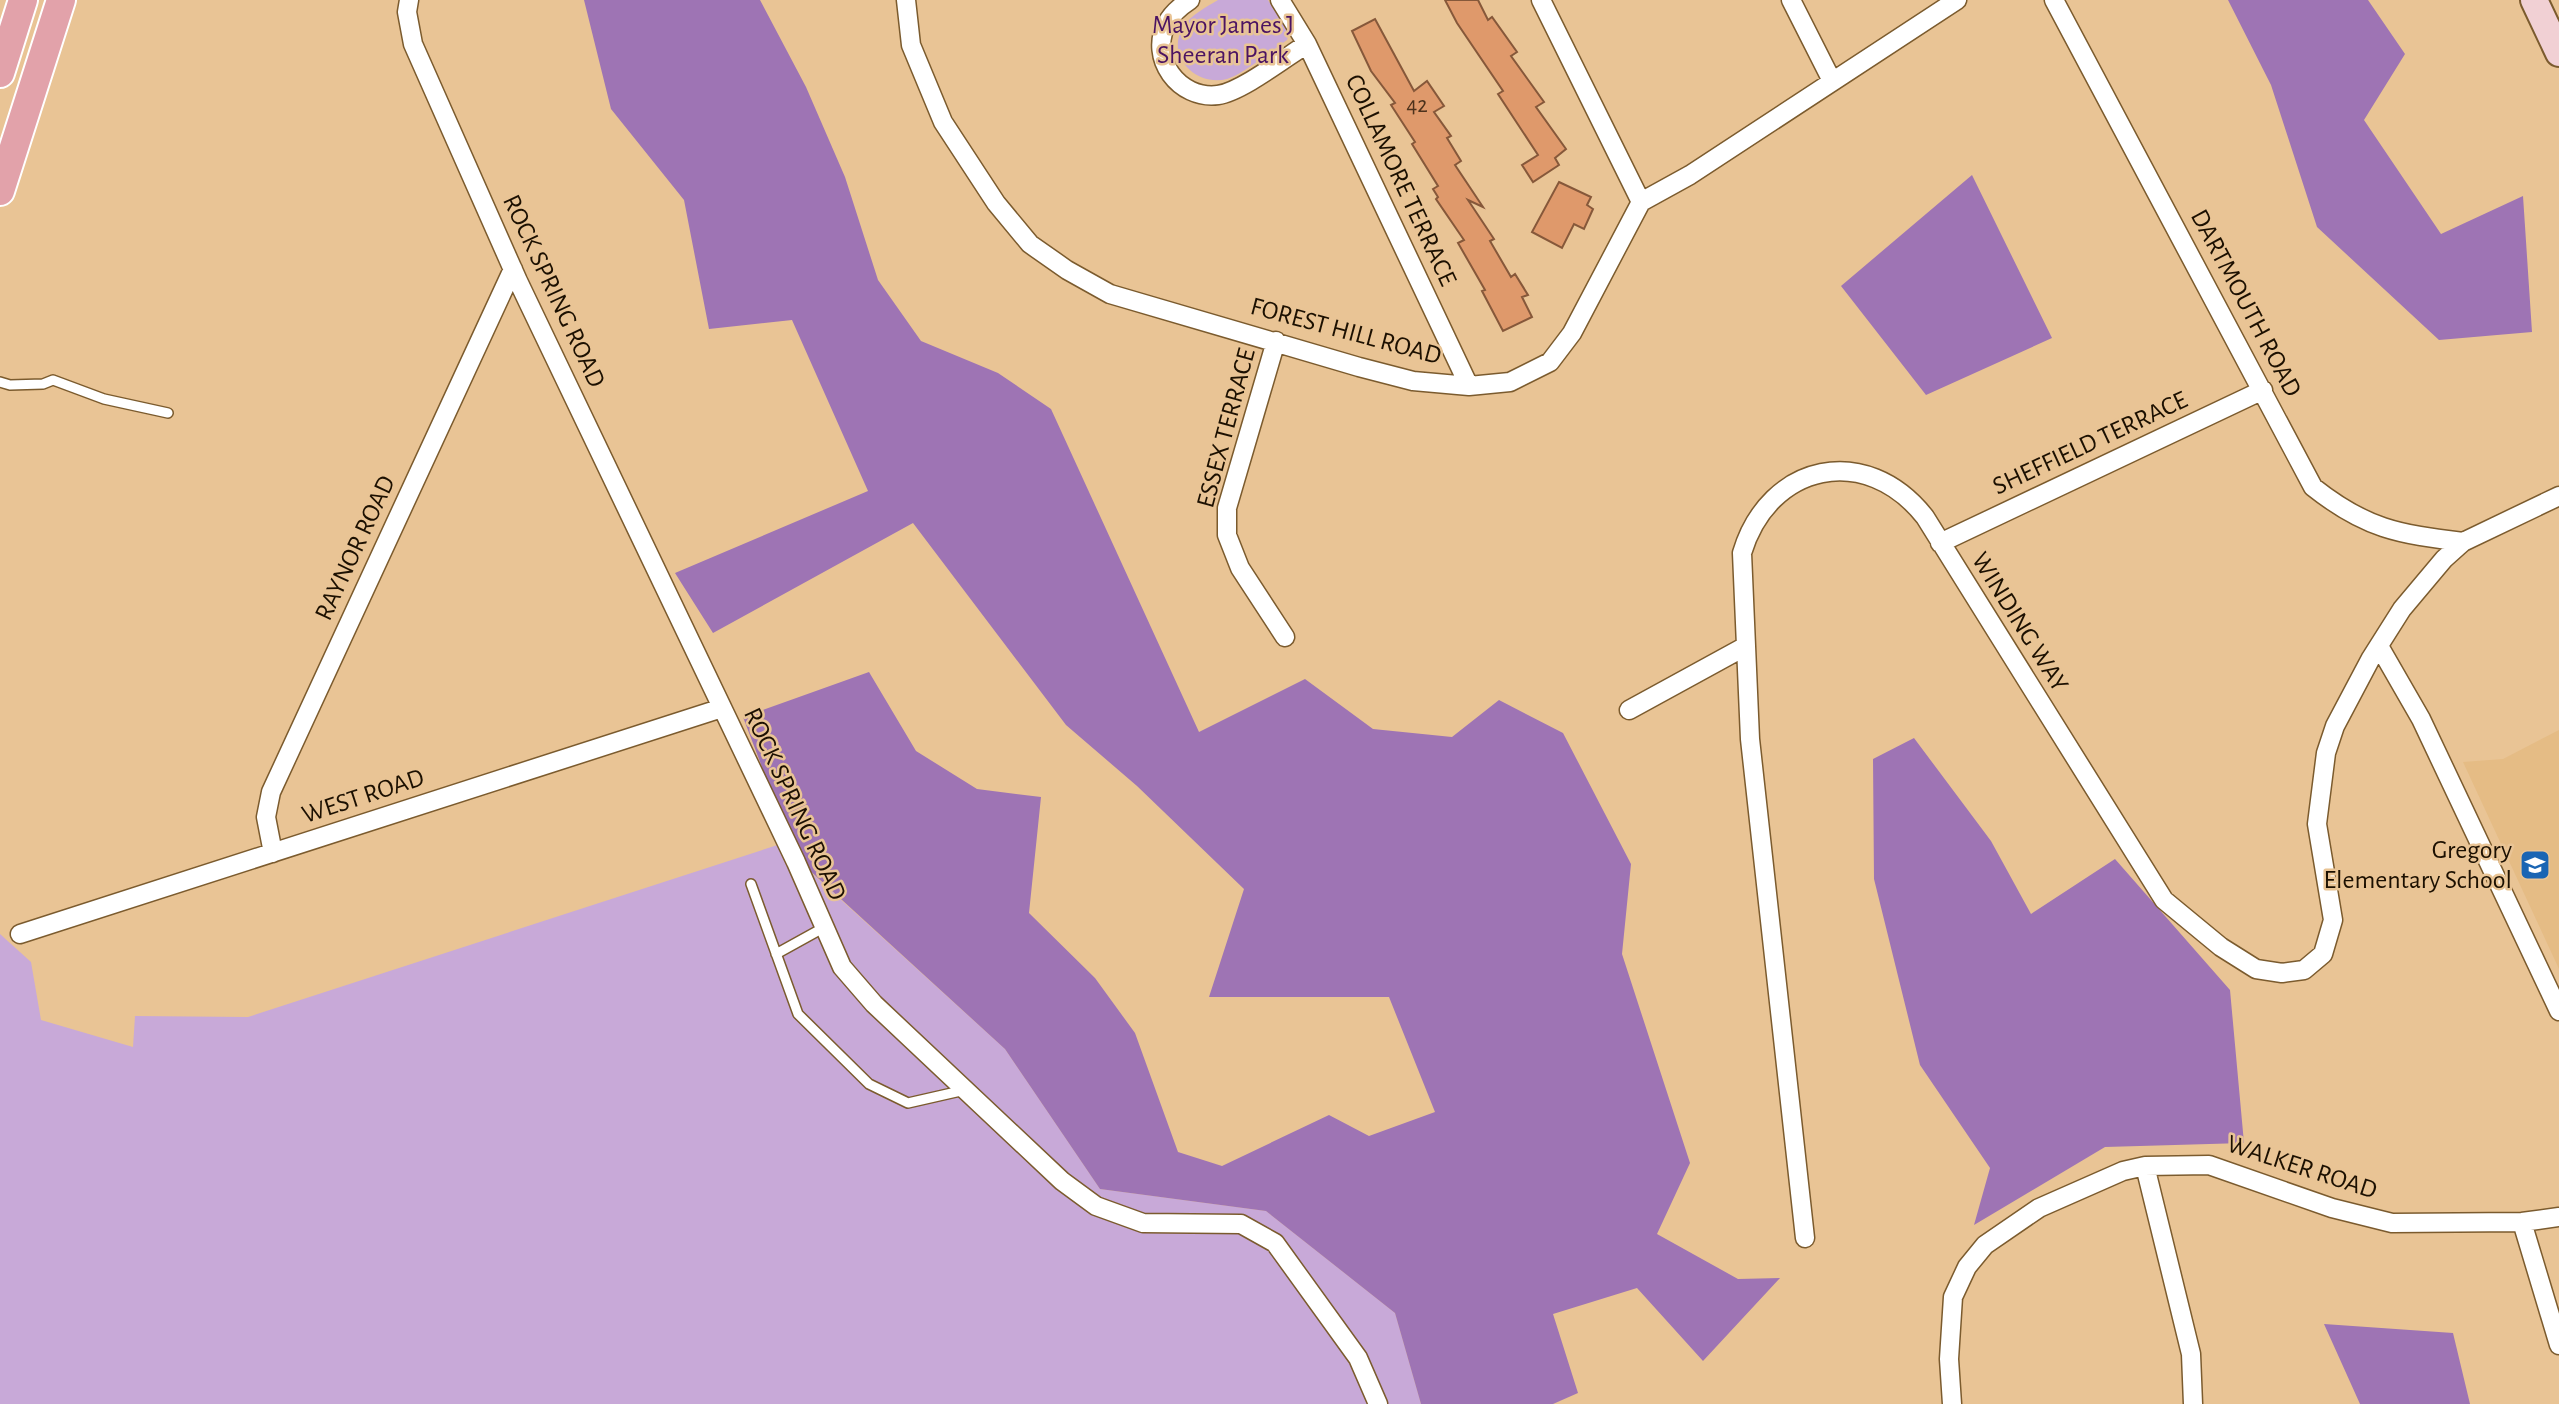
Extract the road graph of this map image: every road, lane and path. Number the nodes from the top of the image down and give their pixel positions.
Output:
1 (23, 0) edge
2 (61, 0) edge
3 (409, 0) edge
4 (906, 0) edge
5 (1190, 0) edge
6 (1541, 0) edge
7 (1791, 0) edge
8 (1957, 0) edge
9 (2054, 0) edge
10 (2534, 0) edge
11 (1284, 1) edge
12 (1307, 44) junction
13 (2559, 53) edge
14 (0, 73) edge
15 (1832, 81) junction
16 (0, 191) edge
17 (1641, 202) junction
18 (513, 269) junction
19 (1276, 341) junction
20 (0, 382) edge
21 (1469, 386) junction
22 (2263, 390) junction
23 (168, 413) dead end
24 (2559, 496) edge
25 (2463, 542) junction
26 (1940, 543) junction
27 (1285, 637) dead end
28 (1746, 646) junction
29 (2379, 646) junction
30 (722, 708) junction
31 (1629, 710) dead end
32 (273, 853) junction
33 (751, 884) dead end
34 (823, 928) junction
35 (20, 934) dead end
36 (776, 954) junction
37 (2559, 1011) edge
38 (965, 1090) junction
39 (2146, 1166) junction
40 (2559, 1217) edge
41 (2522, 1222) junction
42 (1805, 1238) dead end
43 (2559, 1345) edge
44 (1378, 1404) edge
45 (1952, 1404) edge
46 (2193, 1404) edge

1 - 14 main road
2 - 16 main road
3 - 18 street, ROCK SPRING ROAD
4 - 19 street, FOREST HILL ROAD
5 - 12 street
6 - 17 street
7 - 15 street
8 - 15 street
9 - 22 street, DARTMOUTH ROAD
10 - 13 main road
11 - 12 street, COLLAMORE TERRACE
12 - 21 street, COLLAMORE TERRACE
15 - 17 street
17 - 21 street, FOREST HILL ROAD
18 - 30 street, ROCK SPRING ROAD
18 - 32 street, RAYNOR ROAD
19 - 21 street, FOREST HILL ROAD
19 - 27 street, ESSEX TERRACE
20 - 23 lane
22 - 25 street, DARTMOUTH ROAD
22 - 26 street, SHEFFIELD TERRACE
24 - 25 street, WINDING WAY
25 - 29 street, WINDING WAY
26 - 28 street, WINDING WAY
26 - 29 street, WINDING WAY
28 - 31 street
28 - 42 street, WINDING WAY
29 - 37 street
30 - 32 street, WEST ROAD
30 - 34 street, ROCK SPRING ROAD
32 - 35 street, WEST ROAD
33 - 36 lane
34 - 36 lane
34 - 38 street, ROCK SPRING ROAD
36 - 38 lane
38 - 44 street, ROCK SPRING ROAD
39 - 41 street, WALKER ROAD
39 - 45 street, WALKER ROAD
39 - 46 street
40 - 41 street, WALKER ROAD
41 - 43 street

